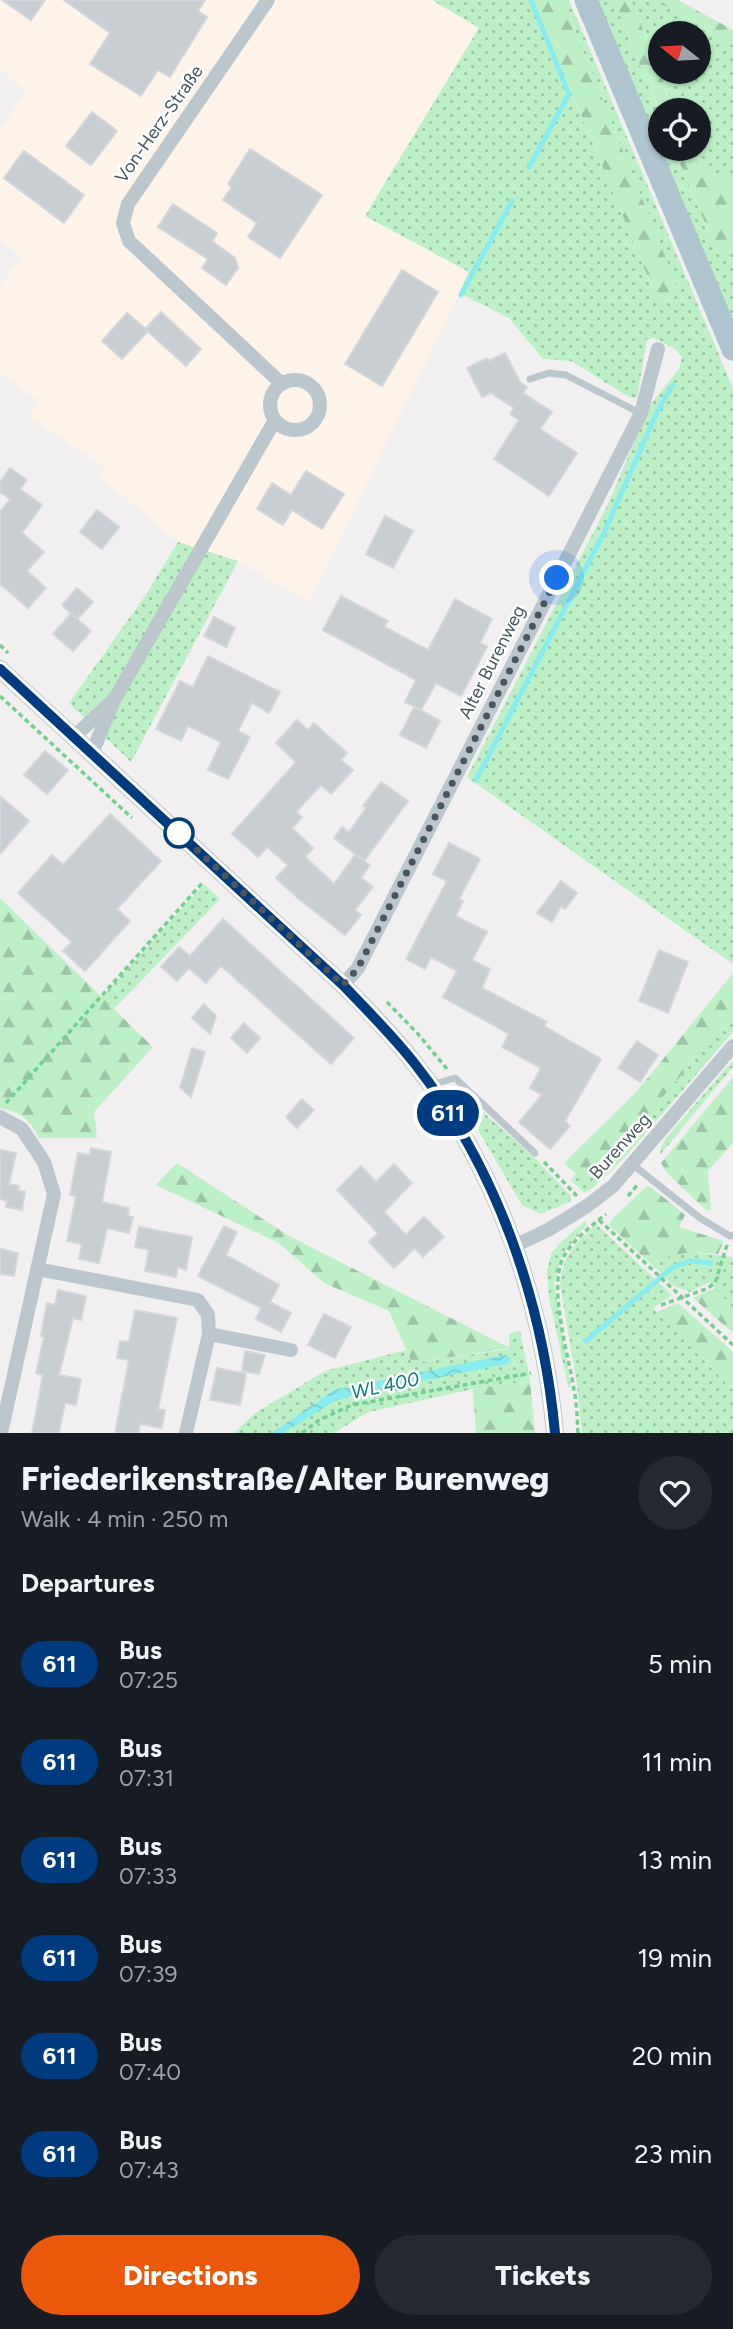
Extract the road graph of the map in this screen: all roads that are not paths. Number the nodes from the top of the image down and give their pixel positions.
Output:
1 (586, 0) edge
2 (263, 2) edge
3 (658, 349) dead end
4 (733, 349) edge
5 (530, 379) dead end
6 (282, 384) junction
7 (641, 414) junction
8 (275, 420) junction
9 (0, 669) edge
10 (114, 700) junction
11 (74, 737) junction
12 (92, 754) junction
13 (343, 985) junction
14 (733, 1046) edge
15 (430, 1085) junction
16 (0, 1117) edge
17 (535, 1153) road end
18 (632, 1164) junction
19 (732, 1236) edge
20 (514, 1246) junction
21 (37, 1269) junction
22 (209, 1334) junction
23 (291, 1350) dead end
24 (1, 1433) edge
25 (186, 1433) edge
26 (555, 1433) edge

1 - 4 main road
2 - 6 street, Von-Herz-Straße
3 - 7 street, Alter Burenweg
5 - 7 lane
6 - 8 street
6 - 8 street
7 - 13 street, Alter Burenweg
8 - 10 street
9 - 11 street
10 - 11 street
10 - 12 street
11 - 12 street
12 - 13 street
13 - 15 street
14 - 18 street, Burenweg
15 - 17 lane
15 - 20 street
16 - 21 street
18 - 19 lane
18 - 20 street, Burenweg
20 - 26 street
21 - 22 street
21 - 24 street
22 - 23 street
22 - 25 street

